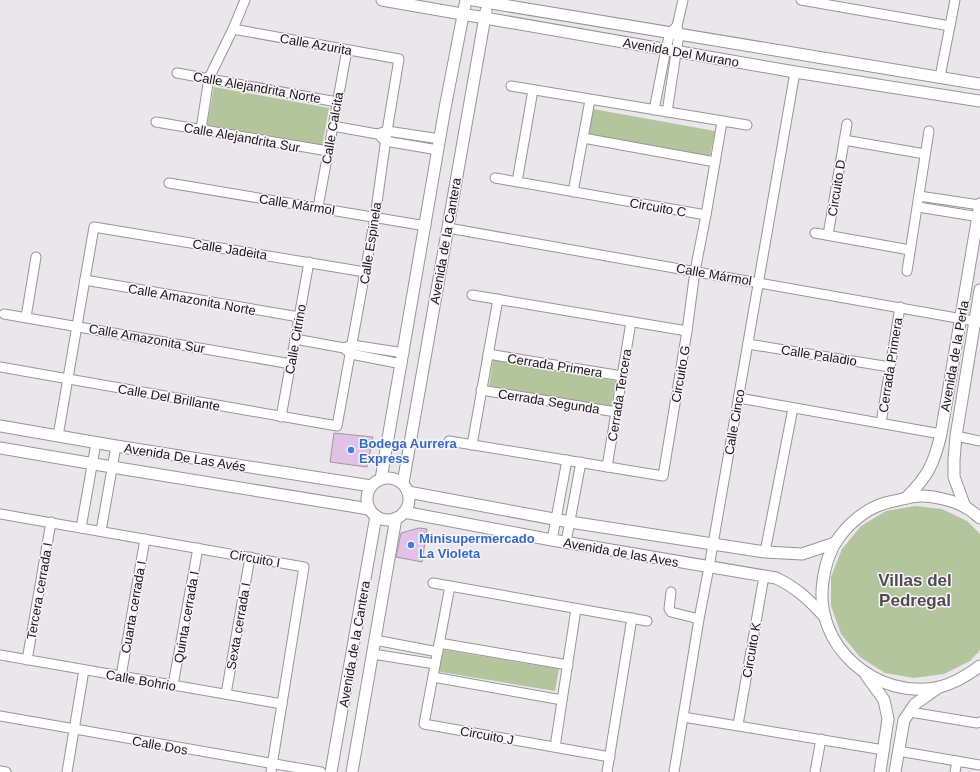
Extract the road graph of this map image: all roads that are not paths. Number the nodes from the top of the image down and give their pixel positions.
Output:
1 (245, 0) edge
2 (382, 0) edge
3 (466, 0) edge
4 (473, 0) edge
5 (683, 0) edge
6 (801, 0) edge
7 (955, 0) edge
8 (488, 1) edge
9 (819, 2) edge
10 (463, 13) junction
11 (485, 17) junction
12 (950, 26) junction
13 (234, 29) junction
14 (676, 31) junction
15 (666, 49) junction
16 (347, 50) junction
17 (677, 51) junction
18 (399, 59) joint
19 (795, 72) junction
20 (177, 73) dead end
21 (940, 77) junction
22 (209, 78) junction
23 (980, 84) edge
24 (510, 86) dead end
25 (533, 90) junction
26 (590, 100) junction
27 (980, 101) edge
28 (337, 102) junction
29 (654, 110) junction
30 (667, 112) junction
31 (156, 122) dead end
32 (722, 122) junction
33 (847, 124) dead end
34 (333, 126) junction
35 (747, 126) dead end
36 (201, 129) junction
37 (387, 131) junction
38 (929, 131) dead end
39 (377, 134) junction
40 (583, 138) junction
41 (844, 140) junction
42 (385, 141) junction
43 (439, 144) junction
44 (328, 151) junction
45 (925, 154) junction
46 (716, 162) junction
47 (495, 178) dead end
48 (517, 182) junction
49 (169, 183) dead end
50 (573, 192) junction
51 (920, 196) junction
52 (980, 204) edge
53 (318, 207) junction
54 (918, 207) junction
55 (706, 216) junction
56 (374, 217) junction
57 (979, 217) edge
58 (426, 226) junction
59 (448, 228) junction
60 (815, 233) dead end
61 (828, 235) junction
62 (910, 250) junction
63 (36, 257) dead end
64 (309, 262) junction
65 (695, 271) junction
66 (907, 271) dead end
67 (365, 272) junction
68 (85, 280) junction
69 (759, 282) junction
70 (980, 290) edge
71 (472, 295) dead end
72 (498, 299) junction
73 (900, 307) junction
74 (4, 314) dead end
75 (26, 317) junction
76 (299, 317) junction
77 (961, 318) junction
78 (977, 321) edge
79 (631, 322) junction
80 (77, 326) junction
81 (687, 332) junction
82 (295, 339) junction
83 (748, 344) junction
84 (348, 346) junction
85 (351, 354) junction
86 (488, 354) junction
87 (403, 359) junction
88 (291, 364) junction
89 (0, 367) edge
90 (890, 367) junction
91 (622, 376) junction
92 (68, 379) junction
93 (481, 390) junction
94 (738, 398) junction
95 (793, 408) junction
96 (616, 412) junction
97 (281, 417) junction
98 (881, 423) junction
99 (0, 426) edge
100 (337, 426) joint
101 (942, 434) junction
102 (58, 436) junction
103 (956, 436) junction
104 (449, 441) dead end
105 (980, 441) edge
106 (96, 443) junction
107 (472, 445) junction
108 (116, 446) junction
109 (0, 448) edge
110 (567, 460) junction
111 (580, 462) junction
112 (92, 464) junction
113 (607, 467) junction
114 (112, 468) junction
115 (381, 479) junction
116 (371, 486) junction
117 (406, 487) junction
118 (906, 498) junction
119 (965, 506) junction
120 (373, 513) junction
121 (0, 514) edge
122 (400, 515) junction
123 (980, 518) edge
124 (556, 520) junction
125 (51, 522) junction
126 (570, 522) junction
127 (81, 528) junction
128 (101, 531) junction
129 (145, 539) junction
130 (552, 540) junction
131 (566, 542) junction
132 (835, 543) junction
133 (713, 544) junction
134 (198, 548) junction
135 (765, 552) junction
136 (250, 557) junction
137 (709, 567) junction
138 (764, 576) junction
139 (433, 583) dead end
140 (450, 586) junction
141 (670, 592) dead end
142 (576, 609) junction
143 (825, 617) junction
144 (632, 618) junction
145 (699, 619) junction
146 (647, 621) dead end
147 (375, 640) junction
148 (438, 647) junction
149 (373, 654) junction
150 (0, 655) edge
151 (27, 660) junction
152 (435, 664) junction
153 (568, 665) junction
154 (980, 666) edge
155 (84, 670) junction
156 (864, 672) junction
157 (121, 676) junction
158 (433, 677) junction
159 (173, 685) junction
160 (940, 687) junction
161 (226, 694) junction
162 (562, 700) junction
163 (282, 704) junction
164 (910, 712) junction
165 (0, 716) edge
166 (683, 717) junction
167 (980, 722) edge
168 (738, 725) junction
169 (74, 730) junction
170 (821, 739) junction
171 (555, 747) junction
172 (884, 750) junction
173 (898, 751) junction
174 (610, 757) junction
175 (957, 761) junction
176 (980, 765) edge
177 (272, 768) edge
178 (0, 771) edge
179 (6, 772) edge
180 (67, 772) edge
181 (321, 772) edge
182 (331, 772) edge
183 (352, 772) edge
184 (607, 772) edge
185 (674, 772) edge
186 (815, 772) edge
187 (880, 772) edge
188 (895, 772) edge
189 (956, 772) edge

1 - 13 street
2 - 10 street, Avenida Del Murano
3 - 10 street, Avenida de la Cantera
4 - 8 street, Avenida Del Murano
5 - 14 street
6 - 9 street
7 - 12 street
8 - 11 street, Avenida de la Cantera
8 - 14 street, Avenida Del Murano
9 - 12 street
10 - 11 street, Avenida Del Murano
10 - 43 street, Avenida de la Cantera
11 - 15 street, Avenida Del Murano
11 - 59 street, Avenida de la Cantera
12 - 21 street
13 - 16 street, Calle Azurita
13 - 22 street
14 - 15 street
14 - 17 street
14 - 21 street, Avenida Del Murano
15 - 17 street, Avenida Del Murano
15 - 29 street
16 - 18 street, Calle Azurita
16 - 28 street, Calle Calcita
17 - 19 street, Avenida Del Murano
17 - 30 street
18 - 37 street, Calle Espinela
19 - 27 street, Avenida Del Murano
19 - 69 street, Calle Cinco
20 - 22 street, Calle Alejandrita Norte
21 - 23 street, Avenida Del Murano
22 - 28 street, Calle Alejandrita Norte
22 - 36 street
24 - 25 street
25 - 26 street
25 - 48 street
26 - 29 street
26 - 40 street
28 - 34 street, Calle Calcita
29 - 30 street
30 - 32 street
31 - 36 street, Calle Alejandrita Sur
32 - 35 street
32 - 46 street
33 - 41 street, Circuito D
34 - 39 street
34 - 44 street, Calle Calcita
36 - 44 street, Calle Alejandrita Sur
37 - 39 street
37 - 42 street, Calle Espinela
37 - 43 street
38 - 45 street
39 - 42 street
40 - 46 street
40 - 50 street
41 - 45 street
41 - 61 street, Circuito D
42 - 43 street
42 - 56 street, Calle Espinela
43 - 58 street, Avenida de la Cantera
44 - 53 street, Calle Calcita
45 - 51 street
46 - 55 street
47 - 48 street, Circuito C
48 - 50 street, Circuito C
49 - 53 street, Calle Mármol
50 - 55 street, Circuito C
51 - 52 street
51 - 54 street
52 - 57 street, Avenida de la Perla
53 - 56 street, Calle Mármol
54 - 57 street
54 - 62 street
55 - 65 street
56 - 58 street, Calle Mármol
56 - 67 street, Calle Espinela
57 - 77 street, Avenida de la Perla
58 - 87 street, Avenida de la Cantera
59 - 65 street, Calle Mármol
59 - 117 street, Avenida de la Cantera
60 - 61 street, Circuito D
61 - 62 street, Circuito D
62 - 66 street
63 - 75 street
64 - 67 street, Calle Jadeita
64 - 68 street, Calle Jadeita
64 - 76 street, Calle Citrino
65 - 69 street, Calle Mármol
65 - 81 street
67 - 84 street, Calle Espinela
68 - 76 street, Calle Amazonita Norte
68 - 80 street
69 - 73 street, Calle Mármol
69 - 83 street, Calle Cinco
70 - 78 street, Avenida de la Perla
71 - 72 street, Circuito G
72 - 79 street, Circuito G
72 - 86 street
73 - 77 street, Calle Mármol
73 - 90 street, Cerrada Primera
74 - 75 street, Calle Amazonita Sur
75 - 80 street, Calle Amazonita Sur
76 - 82 street, Calle Citrino
77 - 78 street, Calle Mármol
77 - 101 street, Avenida de la Perla
78 - 103 street, Avenida de la Perla
79 - 81 street, Circuito G
79 - 91 street, Cerrada Tercera
80 - 88 street, Calle Amazonita Sur
80 - 92 street
81 - 113 street, Circuito G
82 - 84 street
82 - 88 street, Calle Citrino
83 - 90 street, Calle Paladio
83 - 94 street, Calle Cinco
84 - 85 street, Calle Espinela
84 - 87 street
85 - 87 street
85 - 100 street, Calle Espinela
86 - 91 street, Cerrada Primera
86 - 93 street
87 - 115 street, Avenida de la Cantera
88 - 97 street, Calle Citrino
89 - 92 street, Calle Del Brillante
90 - 98 street, Cerrada Primera
91 - 96 street, Cerrada Tercera
92 - 97 street, Calle Del Brillante
92 - 102 street
93 - 96 street, Cerrada Segunda
93 - 107 street
94 - 95 street
94 - 133 street, Calle Cinco
95 - 98 street
95 - 135 street
96 - 113 street, Cerrada Tercera
97 - 100 street, Calle Del Brillante
98 - 101 street
99 - 102 street, Avenida De Las Avés
101 - 118 street, Avenida de la Perla
102 - 106 street, Avenida De Las Avés
103 - 105 street
103 - 119 street, Avenida de la Perla
104 - 107 street, Circuito G
106 - 108 street, Avenida De Las Avés
106 - 112 street
107 - 110 street, Circuito G
108 - 114 street
108 - 116 street, Avenida De Las Avés
109 - 112 street, Avenida De Las Avés
110 - 111 street, Circuito G
110 - 124 street
111 - 113 street, Circuito G
111 - 126 street
112 - 114 street, Avenida De Las Avés
112 - 127 street
114 - 120 street, Avenida De Las Avés
114 - 128 street
115 - 116 street
115 - 117 street
116 - 120 street
117 - 122 street
117 - 124 street, Avenida de las Aves
118 - 119 street
118 - 132 street
119 - 123 street
120 - 122 street
120 - 182 street, Avenida de la Cantera
121 - 125 street, Circuito I
122 - 130 street, Avenida de las Aves
122 - 147 street, Avenida de la Cantera
124 - 126 street, Avenida de las Aves
124 - 130 street
125 - 127 street, Circuito I
125 - 151 street, Tercera cerrada I
126 - 131 street
126 - 133 street, Avenida de las Aves
127 - 128 street, Circuito I
128 - 129 street, Circuito I
129 - 134 street, Circuito I
129 - 157 street, Cuarta cerrada I
130 - 131 street, Avenida de las Aves
131 - 137 street, Avenida de las Aves
132 - 135 street, Avenida de las Aves
132 - 143 street
133 - 135 street, Avenida de las Aves
133 - 137 street, Calle Cinco
134 - 136 street, Circuito I
134 - 159 street, Quinta cerrada I
136 - 161 street, Sexta cerrada I
136 - 163 street, Circuito I
137 - 138 street, Avenida de las Aves
137 - 145 street, Calle Cinco
138 - 143 street, Avenida de las Aves
138 - 168 street, Circuito K
139 - 140 street
140 - 142 street
140 - 148 street, Circuito J
141 - 145 street
142 - 144 street
142 - 153 street
143 - 156 street
144 - 146 street
144 - 174 street
145 - 166 street, Calle Cinco
147 - 148 street
147 - 149 street, Avenida de la Cantera
148 - 152 street, Circuito J
148 - 153 street
149 - 152 street
149 - 183 street, Avenida de la Cantera
150 - 151 street, Calle Bohrio
151 - 155 street, Calle Bohrio
152 - 158 street, Circuito J
153 - 162 street
154 - 160 street
155 - 157 street, Calle Bohrio
155 - 169 street
156 - 160 street
156 - 172 street
157 - 159 street, Calle Bohrio
158 - 162 street
158 - 171 street, Circuito J
159 - 161 street, Calle Bohrio
160 - 164 street
161 - 163 street, Calle Bohrio
162 - 171 street
163 - 177 street, Circuito I
164 - 167 street
164 - 173 street
165 - 169 street, Calle Dos
166 - 168 street
166 - 185 street, Calle Cinco
168 - 170 street
169 - 177 street, Calle Dos
169 - 180 street
170 - 172 street
170 - 186 street
171 - 174 street, Circuito J
172 - 187 street
173 - 175 street
173 - 188 street
174 - 184 street
175 - 176 street
175 - 189 street
177 - 181 street, Calle Dos
178 - 179 street

